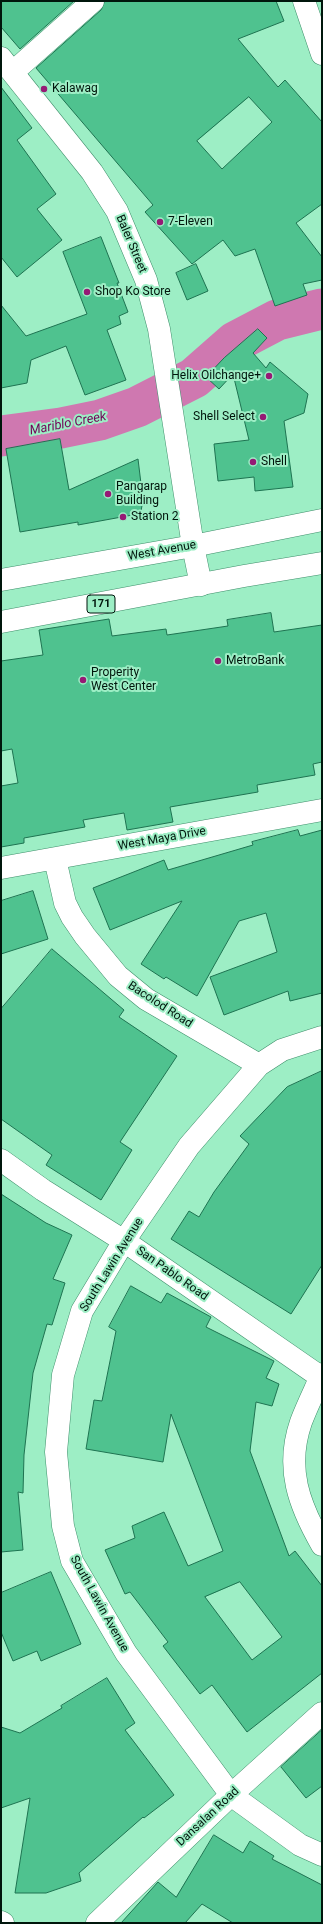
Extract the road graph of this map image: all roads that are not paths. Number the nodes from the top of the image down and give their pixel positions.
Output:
1 (93, 1) edge
2 (304, 1) edge
3 (322, 54) edge
4 (5, 70) edge
5 (322, 520) edge
6 (193, 546) junction
7 (322, 563) edge
8 (1, 580) edge
9 (201, 585) junction
10 (1, 622) edge
11 (322, 810) edge
12 (55, 858) junction
13 (1, 868) edge
14 (322, 1037) edge
15 (259, 1065) junction
16 (1, 1160) edge
17 (124, 1241) junction
18 (322, 1376) edge
19 (322, 1545) edge
20 (322, 1713) edge
21 (231, 1795) junction
22 (322, 1855) edge
23 (97, 1923) edge

1 - 4 street
2 - 3 street
4 - 6 street, Baler Street
5 - 6 street, West Avenue
6 - 8 street, West Avenue
6 - 9 street, Baler Street
7 - 9 street, 171
9 - 10 street, 171
11 - 12 street, West Maya Drive
12 - 13 street, West Maya Drive
12 - 15 street, Bacolod Road
14 - 15 street, South Lawin Avenue
15 - 17 street, South Lawin Avenue
16 - 17 street, San Pablo Road
17 - 18 street, San Pablo Road
17 - 21 street, South Lawin Avenue
18 - 19 street
20 - 21 street, Dansalan Road
21 - 22 street, South Lawin Avenue
21 - 23 street, Dansalan Road

